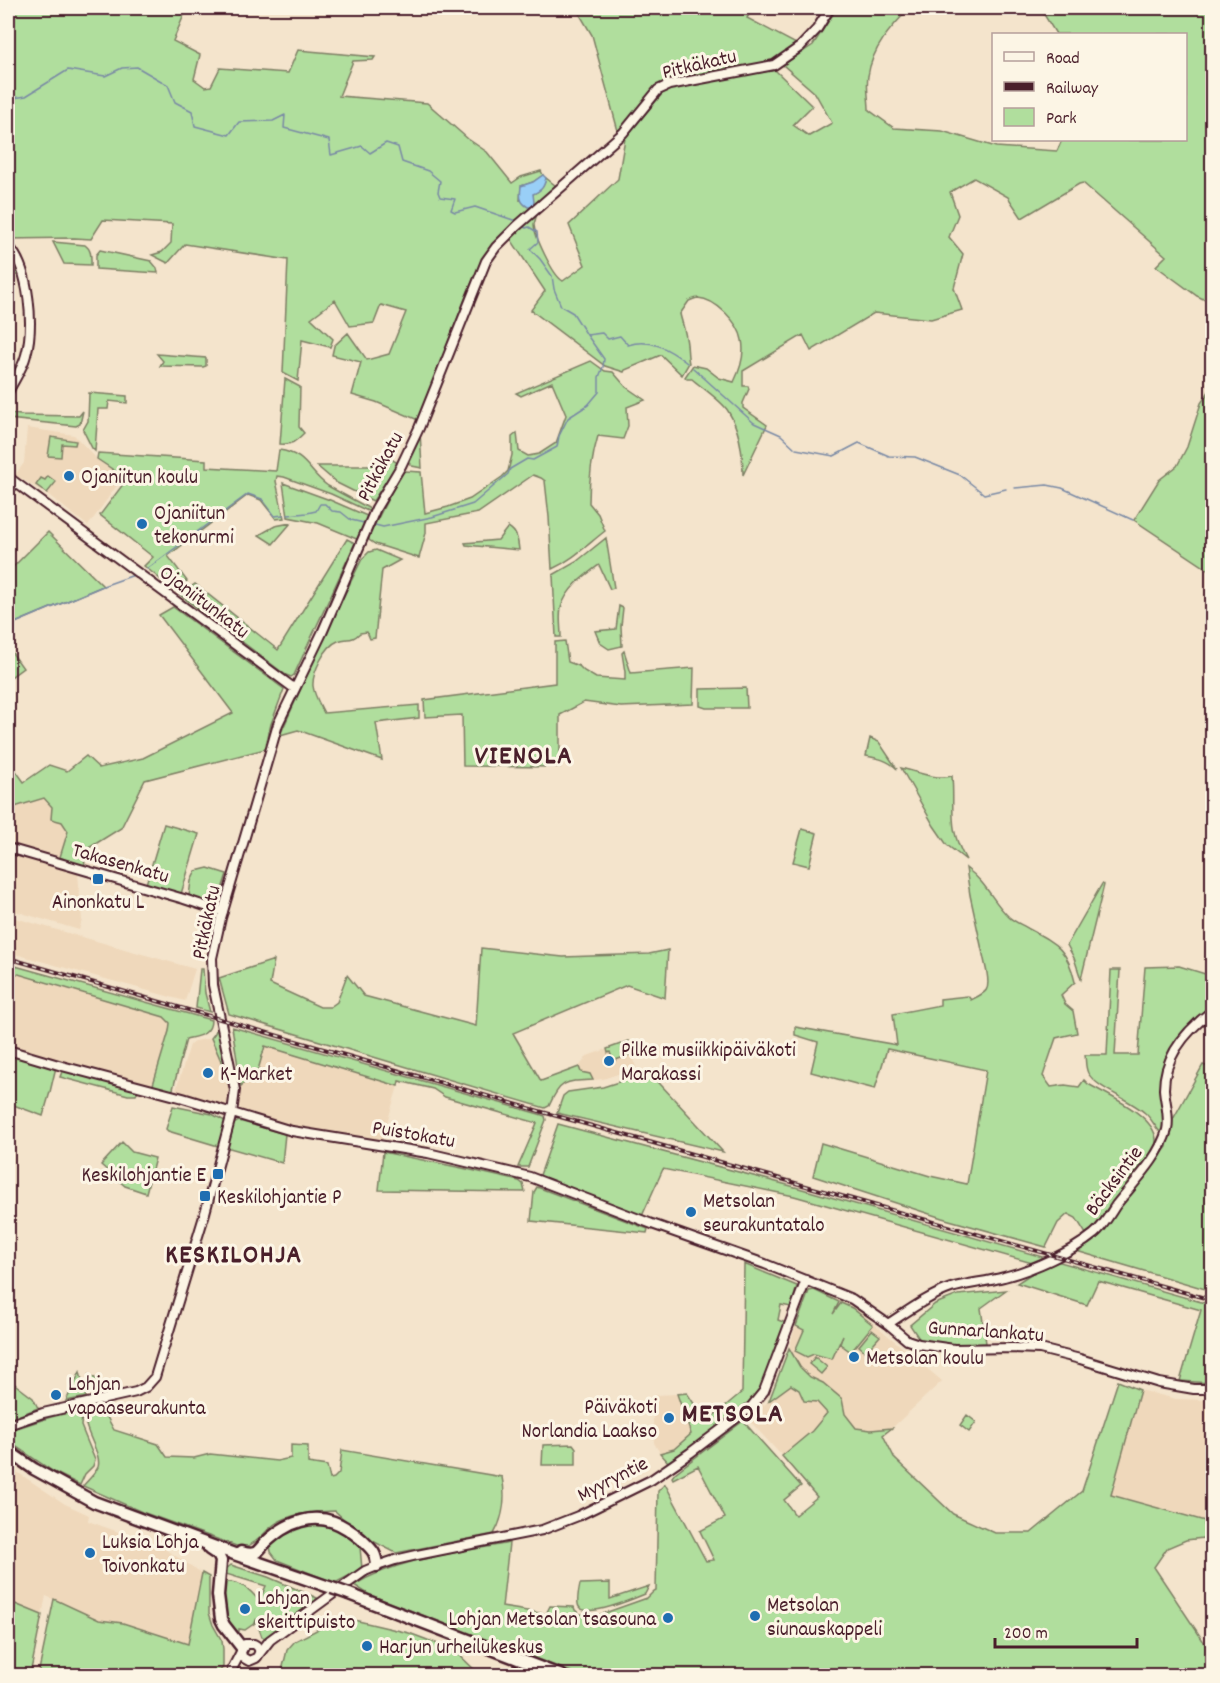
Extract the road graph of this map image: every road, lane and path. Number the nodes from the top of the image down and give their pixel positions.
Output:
1 (830, 8) edge
2 (9, 247) dead end
3 (8, 392) edge
4 (8, 477) edge
5 (294, 689) junction
6 (8, 848) edge
7 (223, 912) junction
8 (1212, 1011) edge
9 (8, 1050) edge
10 (232, 1113) junction
11 (806, 1280) junction
12 (888, 1324) junction
13 (1212, 1389) edge
14 (8, 1425) edge
15 (8, 1446) edge
16 (8, 1451) edge
17 (143, 1521) junction
18 (185, 1536) junction
19 (269, 1540) junction
20 (226, 1551) junction
21 (260, 1563) junction
22 (377, 1566) junction
23 (288, 1572) junction
24 (219, 1577) junction
25 (341, 1590) junction
26 (270, 1640) junction
27 (246, 1647) junction
28 (259, 1654) junction
29 (247, 1660) junction
30 (232, 1669) junction
31 (225, 1676) edge
32 (562, 1676) edge

1 - 5 street, Pitkäkatu
2 - 3 street
4 - 5 street, Ojaniitunkatu
5 - 7 street, Pitkäkatu
6 - 7 street, Takasenkatu
7 - 10 street, Pitkäkatu
8 - 12 street, Bäcksintie
9 - 10 street, Puistokatu
10 - 11 street, Puistokatu
10 - 14 street, Pitkäkatu
11 - 12 street, Gunnarlankatu
11 - 22 street, Myyryntie
12 - 13 street, Gunnarlankatu
15 - 17 highway
16 - 17 highway
17 - 18 highway
18 - 20 highway
18 - 24 highway
19 - 20 highway
19 - 22 highway
19 - 23 highway
20 - 21 highway
21 - 23 highway
21 - 24 highway
22 - 25 street, Myyryntie
23 - 25 highway
24 - 27 highway
25 - 26 street, Myyryntie
25 - 32 highway
26 - 27 street
26 - 28 street
27 - 28 street
27 - 29 street
27 - 30 street
28 - 29 street
29 - 30 street
30 - 31 street

